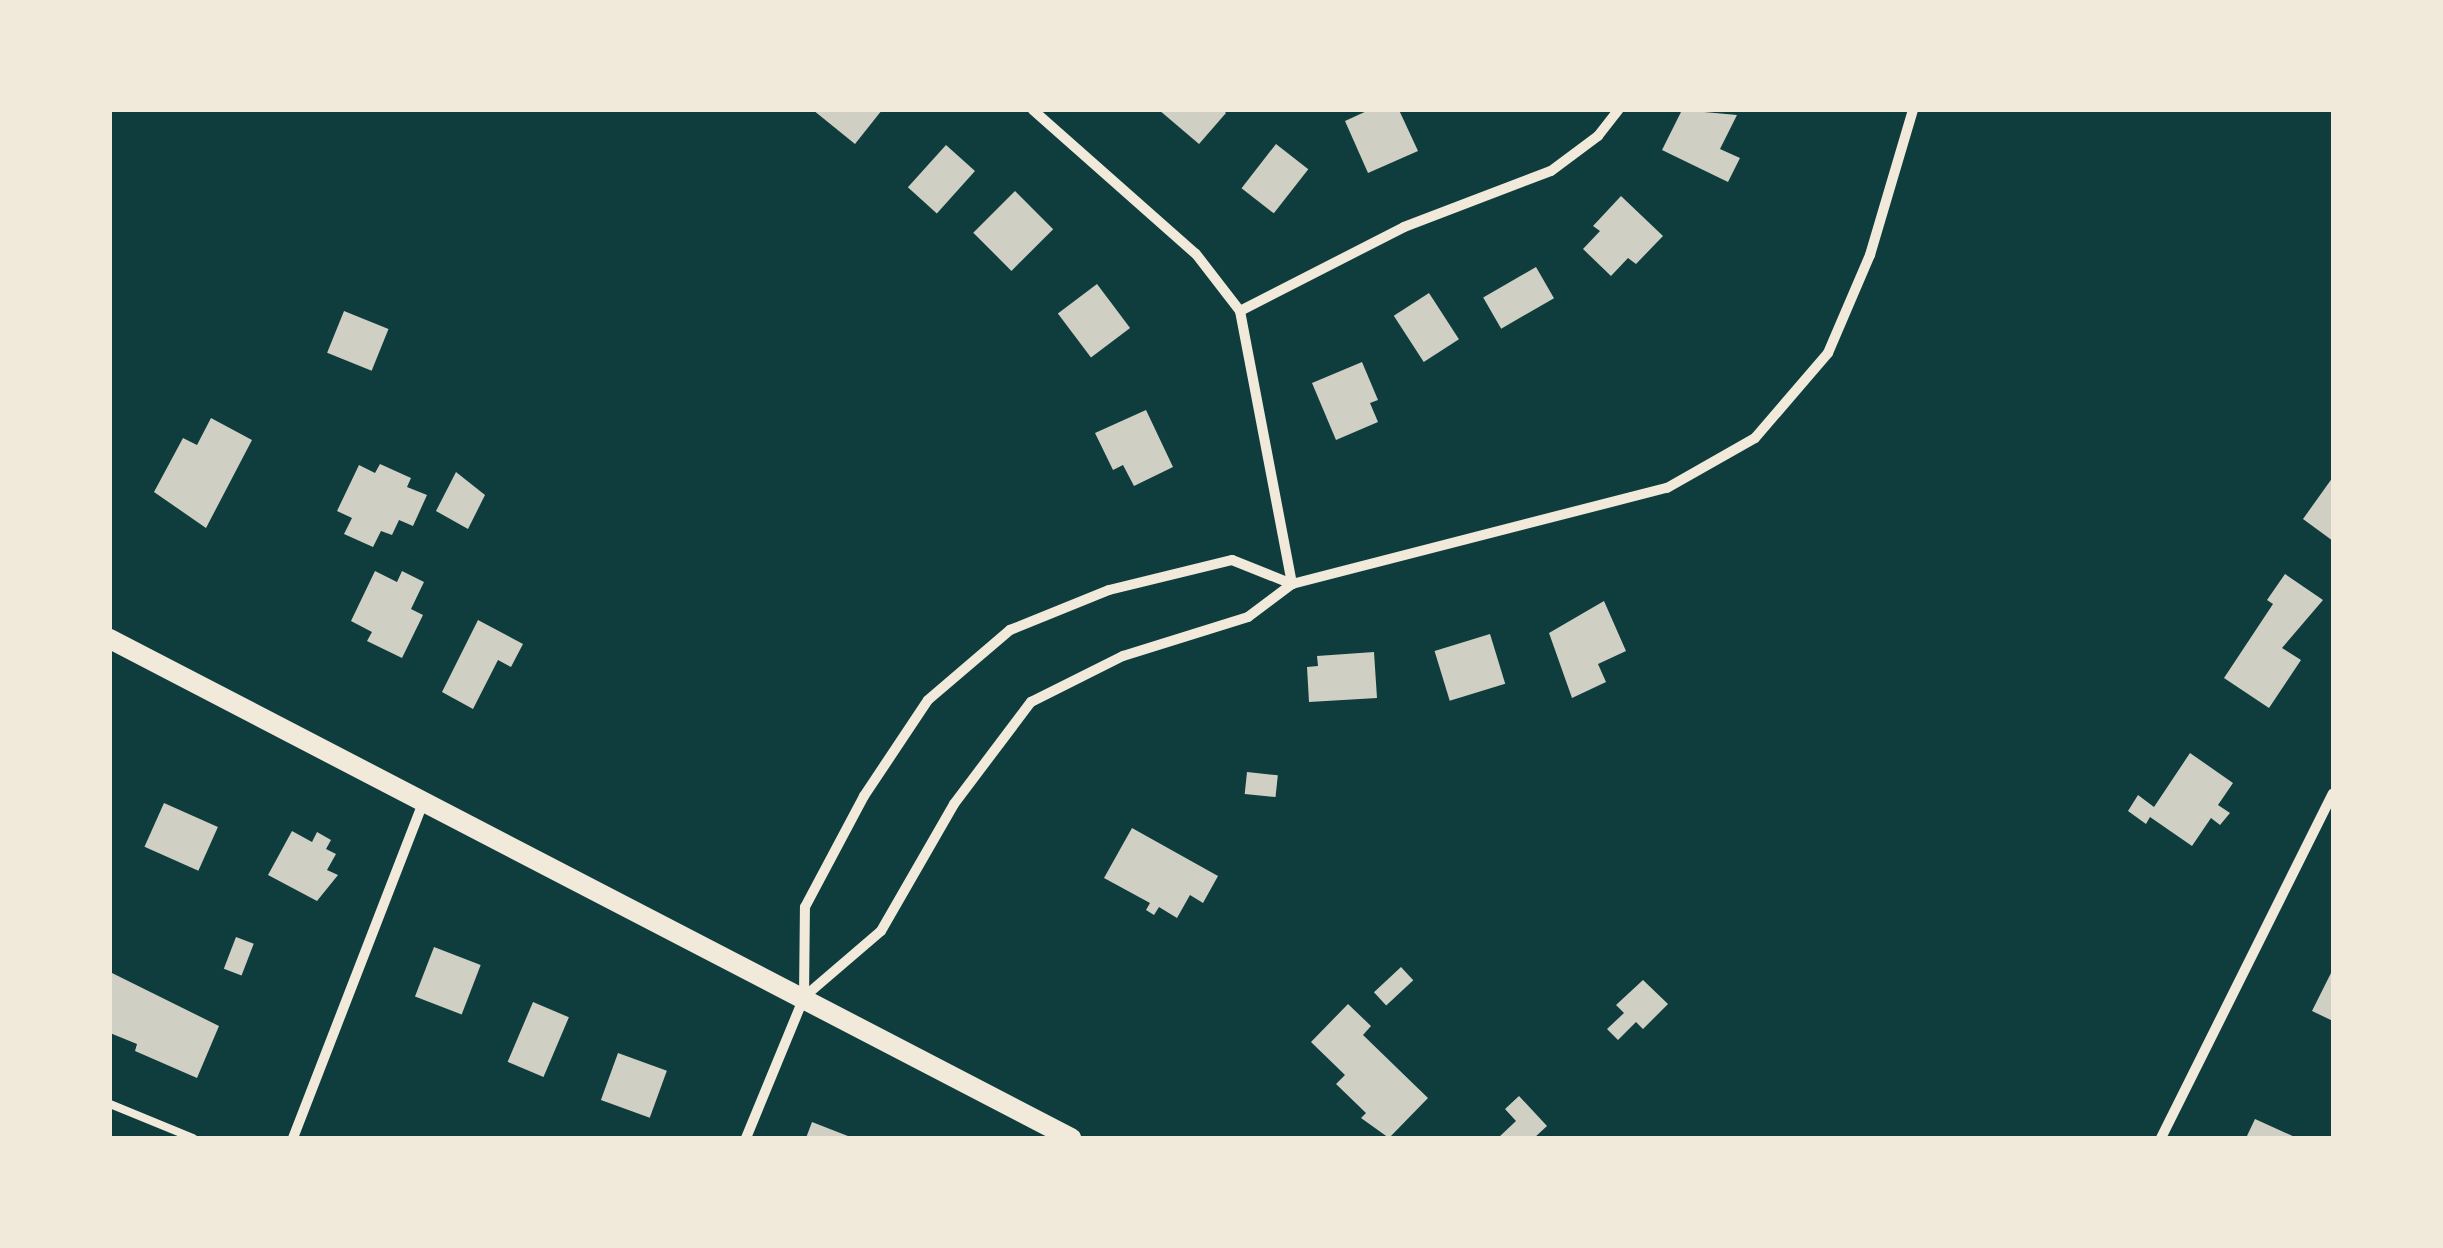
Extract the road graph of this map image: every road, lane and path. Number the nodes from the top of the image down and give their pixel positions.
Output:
1 (1033, 110) edge
2 (1618, 110) edge
3 (1913, 110) edge
4 (1240, 311) junction
5 (1292, 584) junction
6 (110, 639) edge
7 (2333, 793) edge
8 (423, 802) junction
9 (804, 997) junction
10 (110, 1104) edge
11 (192, 1138) edge
12 (294, 1138) edge
13 (746, 1138) edge
14 (1071, 1138) edge
15 (2161, 1138) edge

1 - 4 street
2 - 4 street
3 - 5 street
4 - 5 street
5 - 9 street
5 - 9 street
6 - 8 main road
7 - 15 street
8 - 9 main road
8 - 12 street
9 - 13 street
9 - 14 main road
10 - 11 lane

